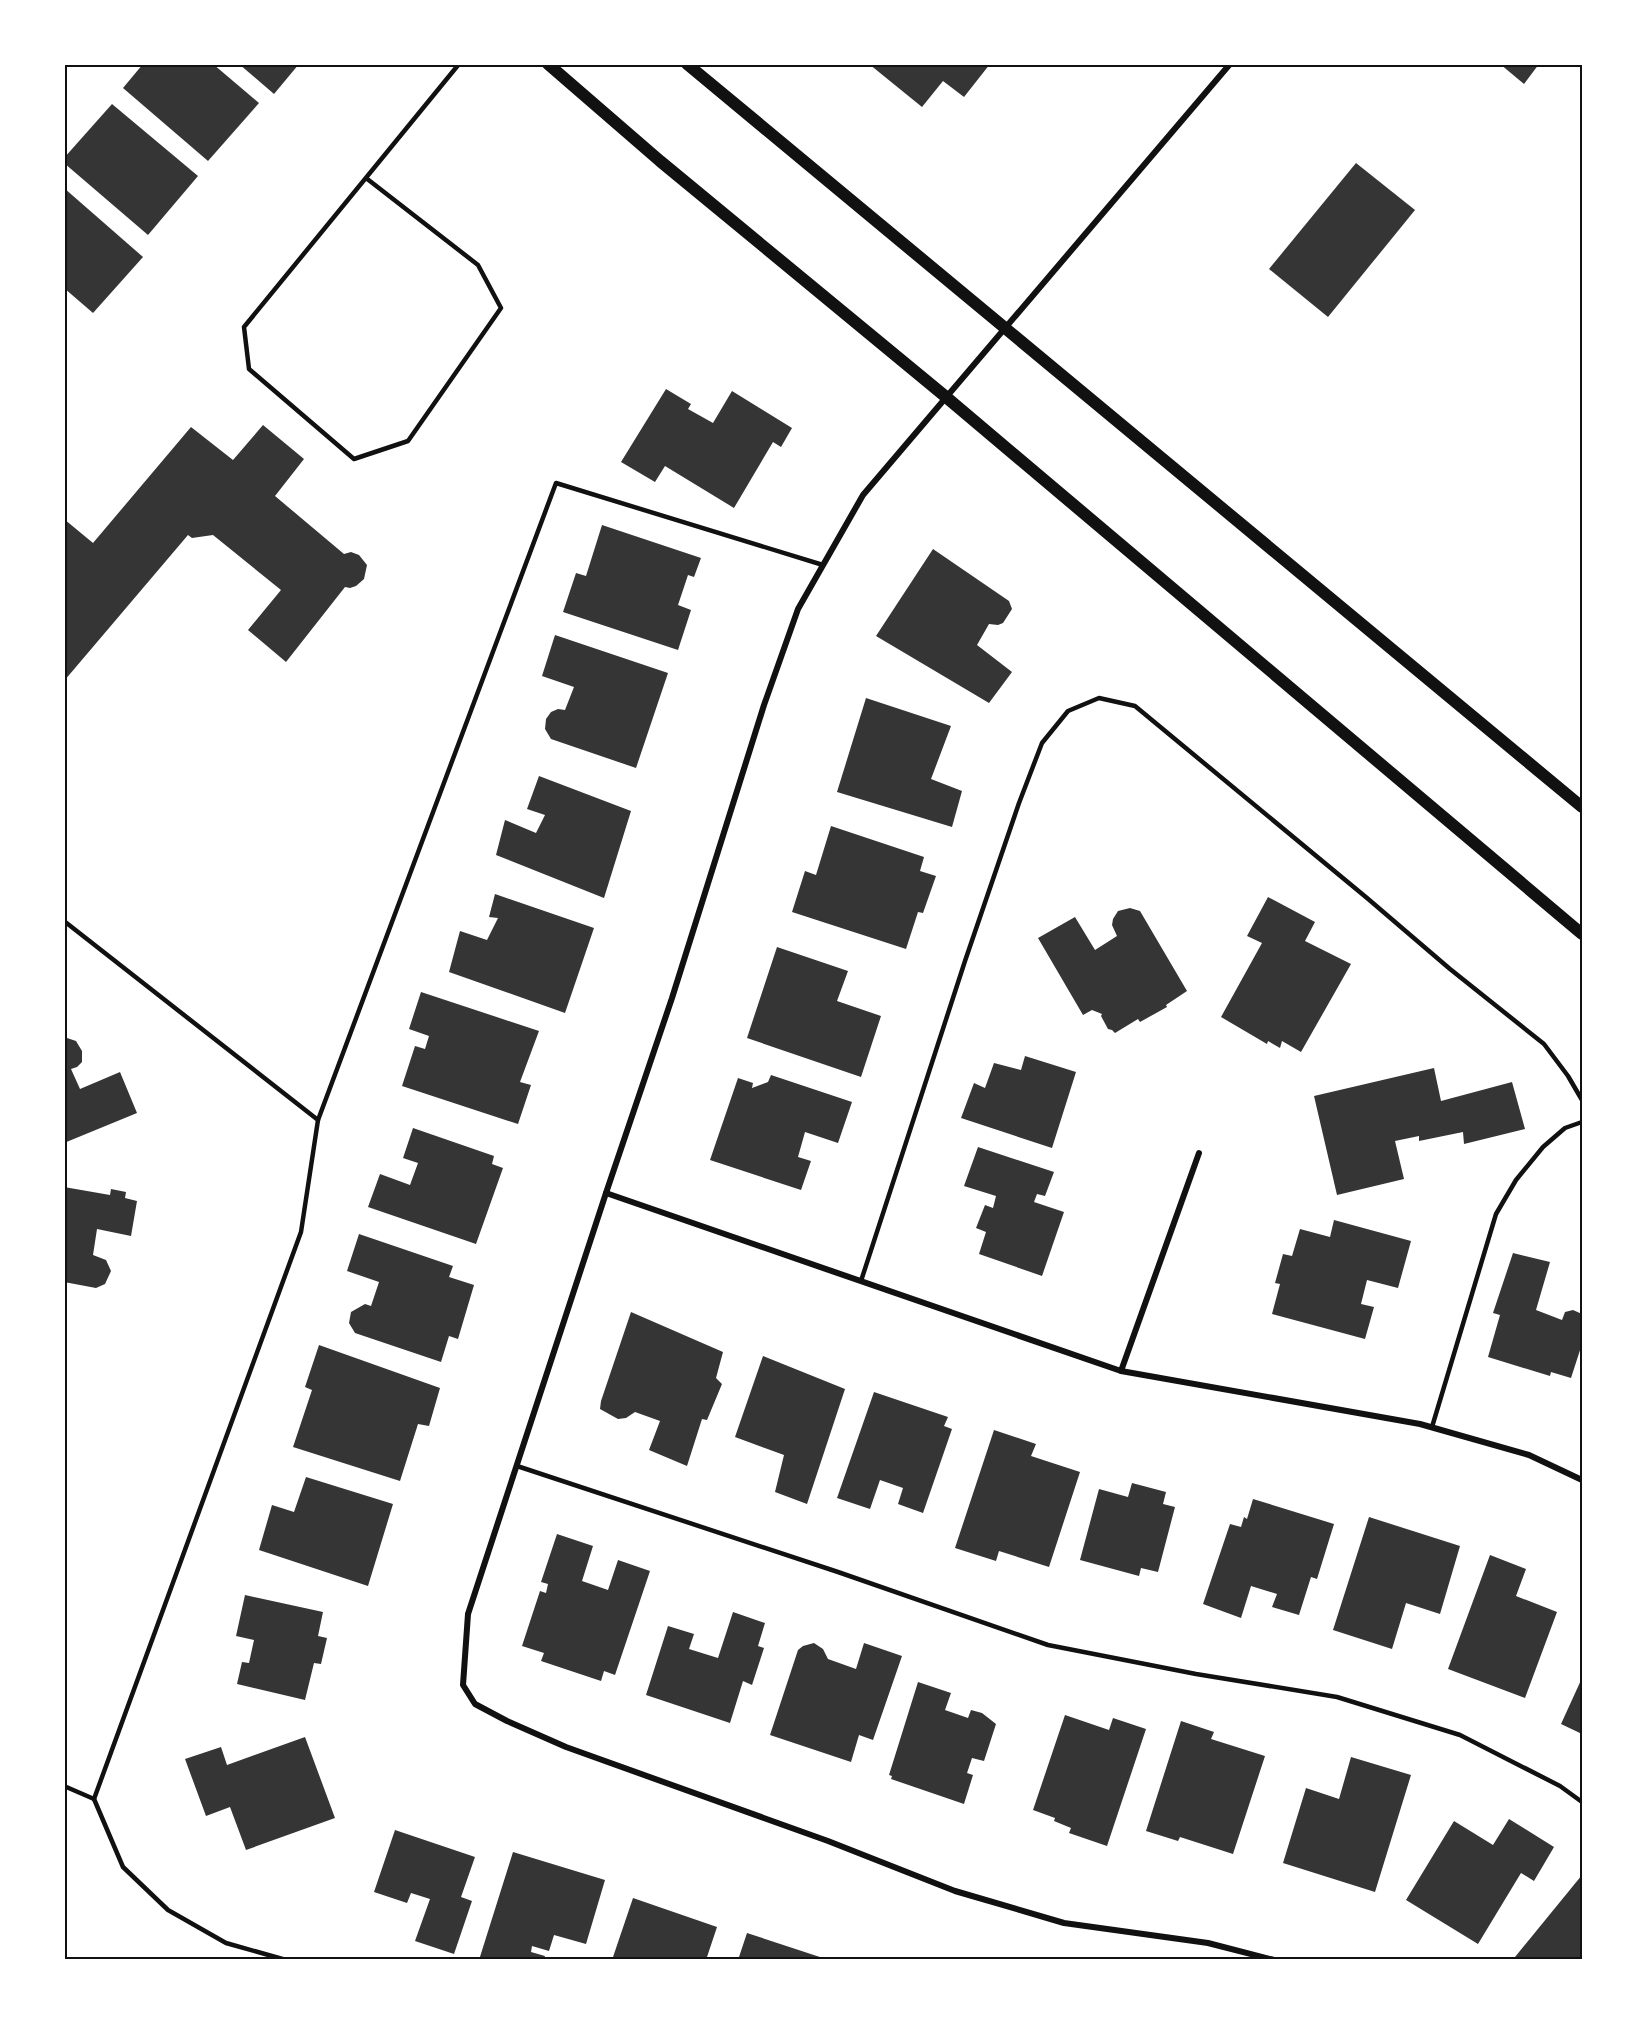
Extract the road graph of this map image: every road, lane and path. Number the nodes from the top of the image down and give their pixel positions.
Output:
1 (459, 64) edge
2 (548, 64) edge
3 (687, 64) edge
4 (1230, 64) edge
5 (366, 178) junction
6 (1006, 328) junction
7 (946, 398) junction
8 (823, 565) junction
9 (1582, 807) edge
10 (64, 921) edge
11 (1582, 934) edge
12 (1582, 1100) edge
13 (318, 1120) junction
14 (1582, 1122) edge
15 (1199, 1153) dead end
16 (606, 1193) junction
17 (861, 1281) junction
18 (1121, 1371) junction
19 (1432, 1427) junction
20 (517, 1466) junction
21 (1582, 1480) edge
22 (64, 1786) edge
23 (94, 1799) junction
24 (1582, 1802) edge
25 (286, 1959) edge
26 (1274, 1959) edge

1 - 5 lane
2 - 7 main road
3 - 6 main road
4 - 6 street
5 - 5 lane
6 - 7 street
6 - 9 main road
7 - 8 street
7 - 11 main road
8 - 13 lane
8 - 16 street
10 - 13 lane
12 - 17 lane
13 - 23 lane
14 - 19 lane
15 - 18 street
16 - 17 street
16 - 20 street
17 - 18 street
18 - 19 street
19 - 21 street
20 - 24 lane
20 - 26 street
22 - 23 lane
23 - 25 lane

